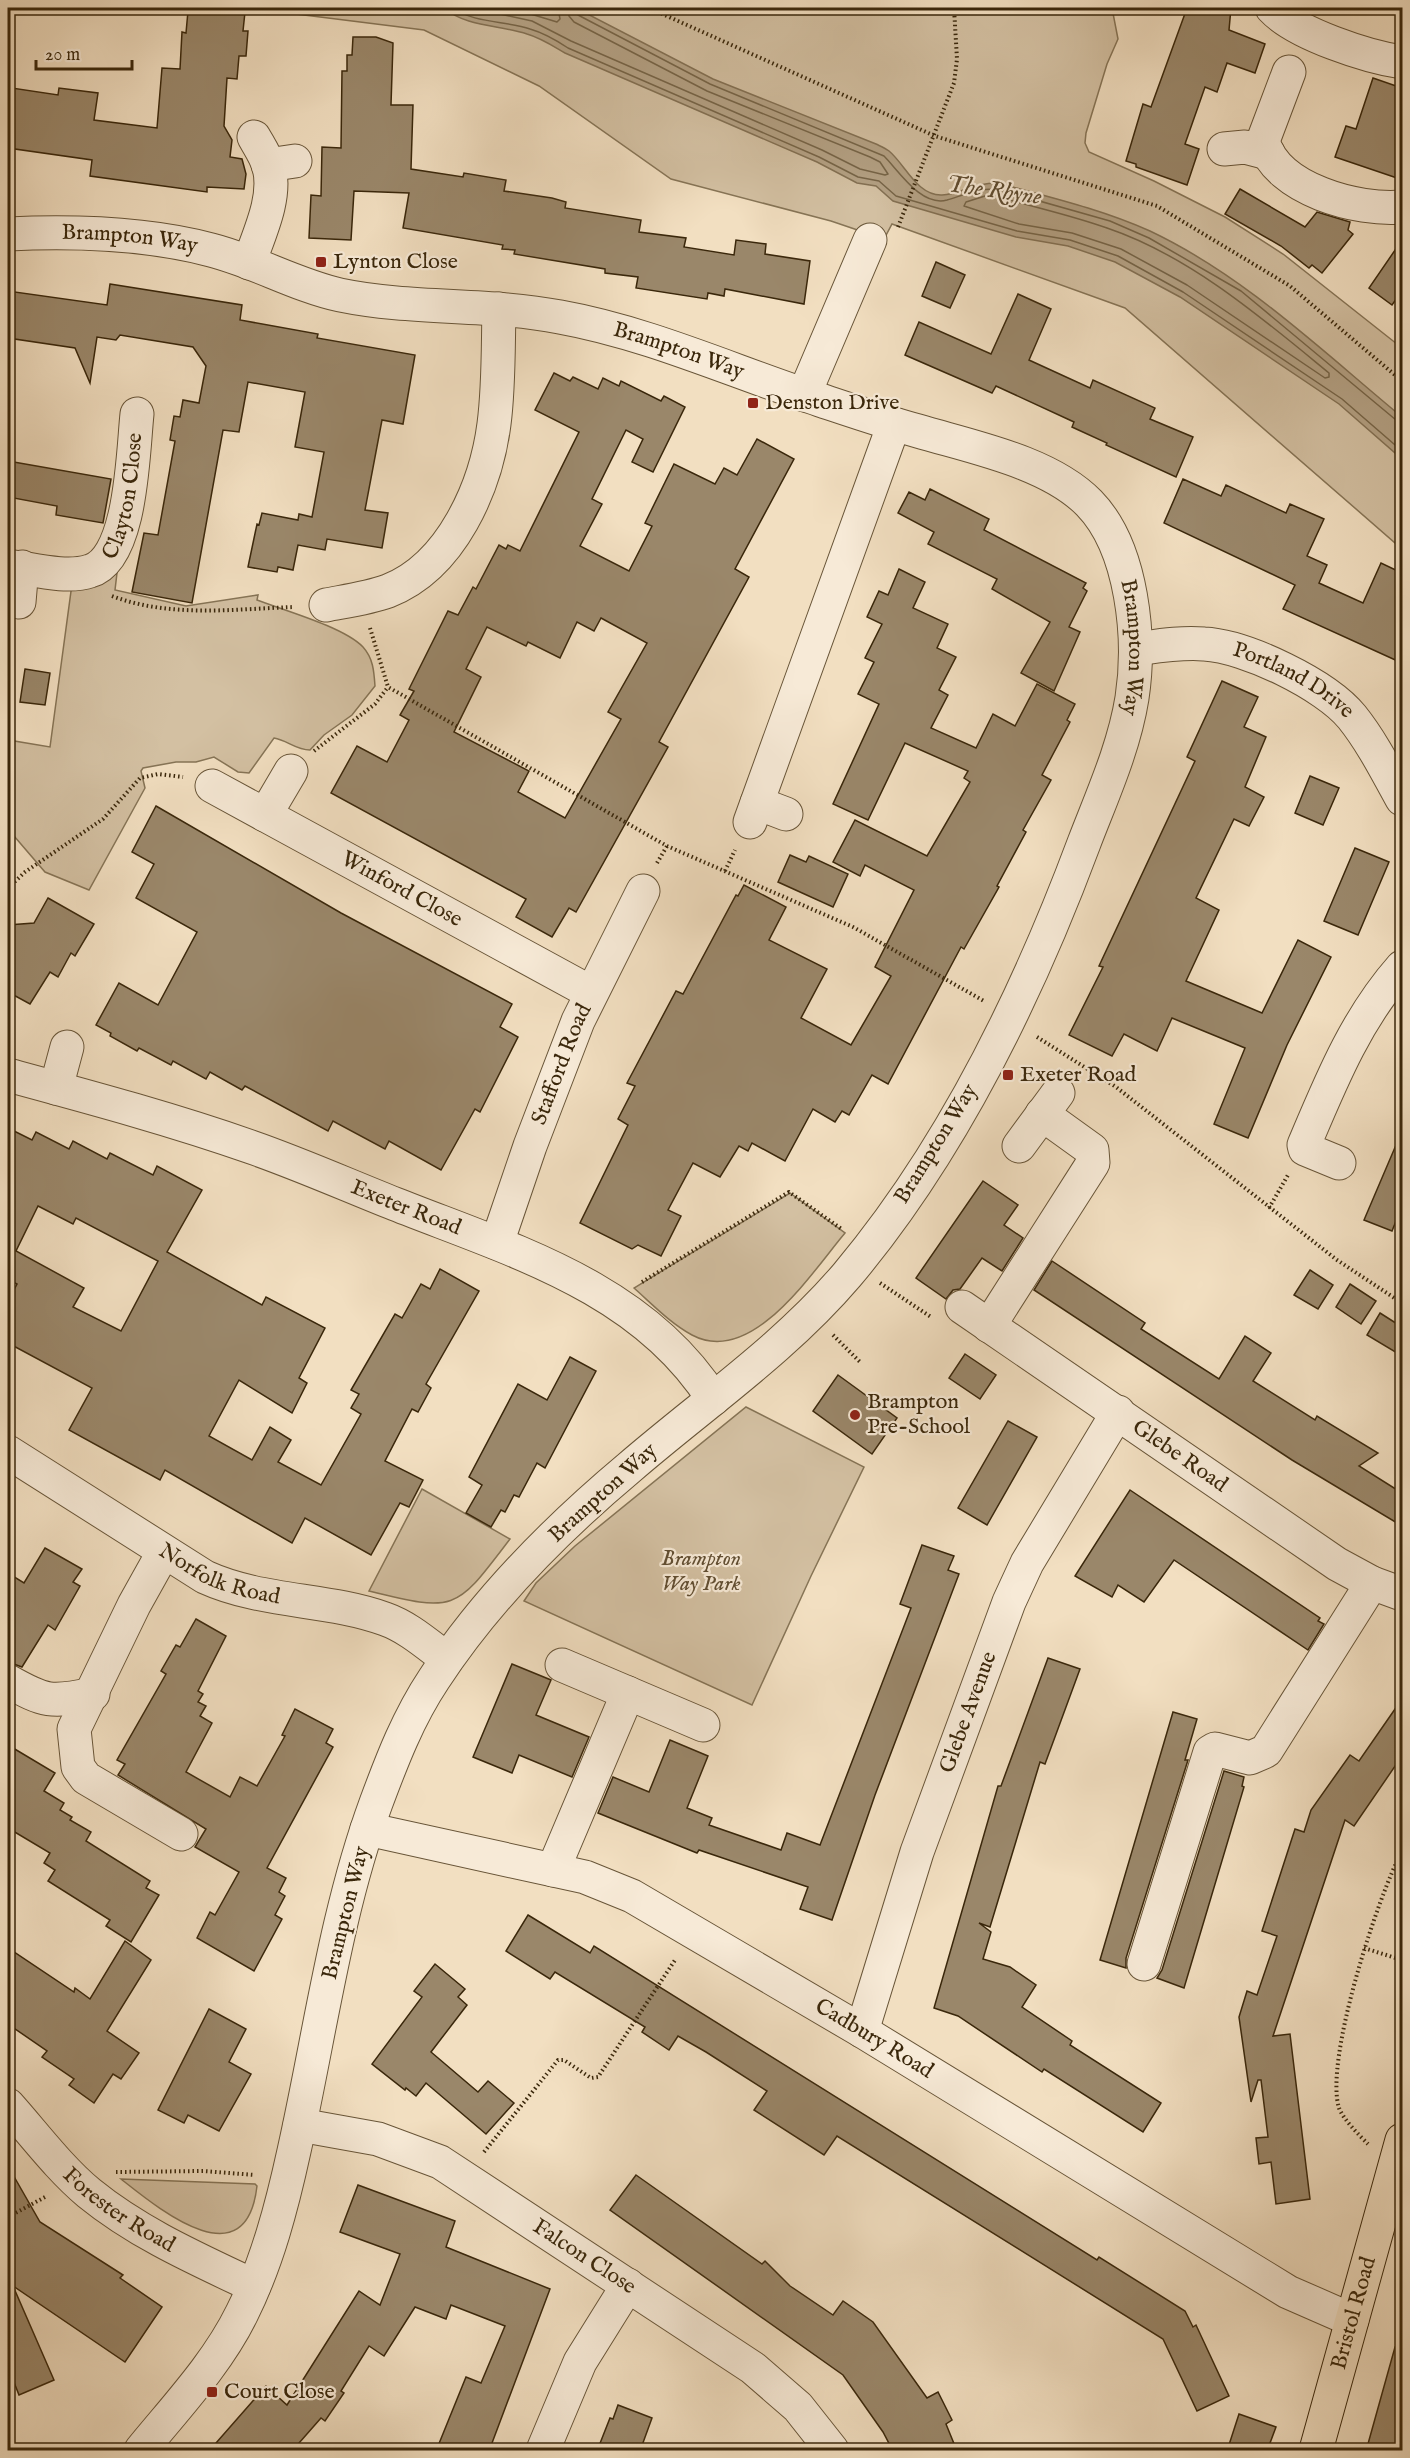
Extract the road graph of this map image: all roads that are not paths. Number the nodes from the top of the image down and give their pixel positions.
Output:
1 (1272, 8) edge
2 (1402, 62) edge
3 (1289, 72) dead end
4 (1224, 149) dead end
5 (1268, 153) junction
6 (273, 154) dead end
7 (1402, 207) edge
8 (8, 234) edge
9 (870, 240) dead end
10 (249, 263) junction
11 (499, 309) junction
12 (804, 395) junction
13 (137, 414) dead end
14 (894, 424) junction
15 (14, 566) edge
16 (19, 602) dead end
17 (326, 605) road end
18 (1136, 649) junction
19 (291, 771) road end
20 (212, 786) road end
21 (1402, 799) edge
22 (764, 813) dead end
23 (264, 815) junction
24 (643, 891) dead end
25 (1402, 967) edge
26 (590, 992) junction
27 (67, 1047) dead end
28 (8, 1075) edge
29 (56, 1088) junction
30 (1019, 1146) dead end
31 (1339, 1163) dead end
32 (497, 1243) junction
33 (962, 1307) road end
34 (989, 1326) junction
35 (713, 1399) junction
36 (1118, 1412) junction
37 (8, 1452) edge
38 (163, 1553) junction
39 (1372, 1583) junction
40 (1402, 1594) edge
41 (447, 1659) junction
42 (562, 1665) dead end
43 (62, 1677) dead end
44 (8, 1681) edge
45 (628, 1693) junction
46 (93, 1694) junction
47 (703, 1725) dead end
48 (367, 1829) junction
49 (181, 1834) dead end
50 (553, 1870) junction
51 (1144, 1964) dead end
52 (862, 2031) junction
53 (8, 2105) edge
54 (300, 2125) junction
55 (1399, 2151) edge
56 (628, 2285) junction
57 (254, 2286) junction
58 (1352, 2320) junction
59 (141, 2451) edge
60 (543, 2451) edge
61 (832, 2451) edge
62 (1316, 2451) edge

1 - 2 street
3 - 5 street
4 - 5 street
5 - 7 street
6 - 10 street
8 - 10 street, Brampton Way
9 - 12 street
10 - 11 street, Brampton Way
11 - 12 street, Brampton Way
11 - 17 street
12 - 14 street, Brampton Way
13 - 15 street, Clayton Close
14 - 18 street, Brampton Way
14 - 22 street
15 - 16 street, Clayton Close
18 - 21 street, Portland Drive
18 - 35 street, Brampton Way
19 - 23 street
20 - 23 street, Winford Close
23 - 26 street, Winford Close
24 - 26 street, Stafford Road
25 - 31 street
26 - 32 street, Stafford Road
27 - 29 street
28 - 29 street, Exeter Road
29 - 32 street, Exeter Road
30 - 34 street
32 - 35 street, Exeter Road
33 - 34 street, Glebe Road
34 - 36 street, Glebe Road
35 - 41 street, Brampton Way
36 - 39 street, Glebe Road
36 - 52 street, Glebe Avenue
37 - 38 street, Norfolk Road
38 - 41 street, Norfolk Road
38 - 46 street
39 - 40 street, Glebe Road
39 - 51 street
41 - 48 street, Brampton Way
42 - 45 street
43 - 46 street
44 - 46 street
45 - 47 street
45 - 50 street
46 - 49 street
48 - 50 street, Cadbury Road
48 - 54 street, Brampton Way
50 - 52 street, Cadbury Road
52 - 58 street, Cadbury Road
53 - 57 street, Forester Road
54 - 56 street, Falcon Close
54 - 57 street, Brampton Way
55 - 58 main road, Bristol Road
56 - 60 street
56 - 61 street, Falcon Close
57 - 59 street, Brampton Way
58 - 62 main road, Bristol Road

